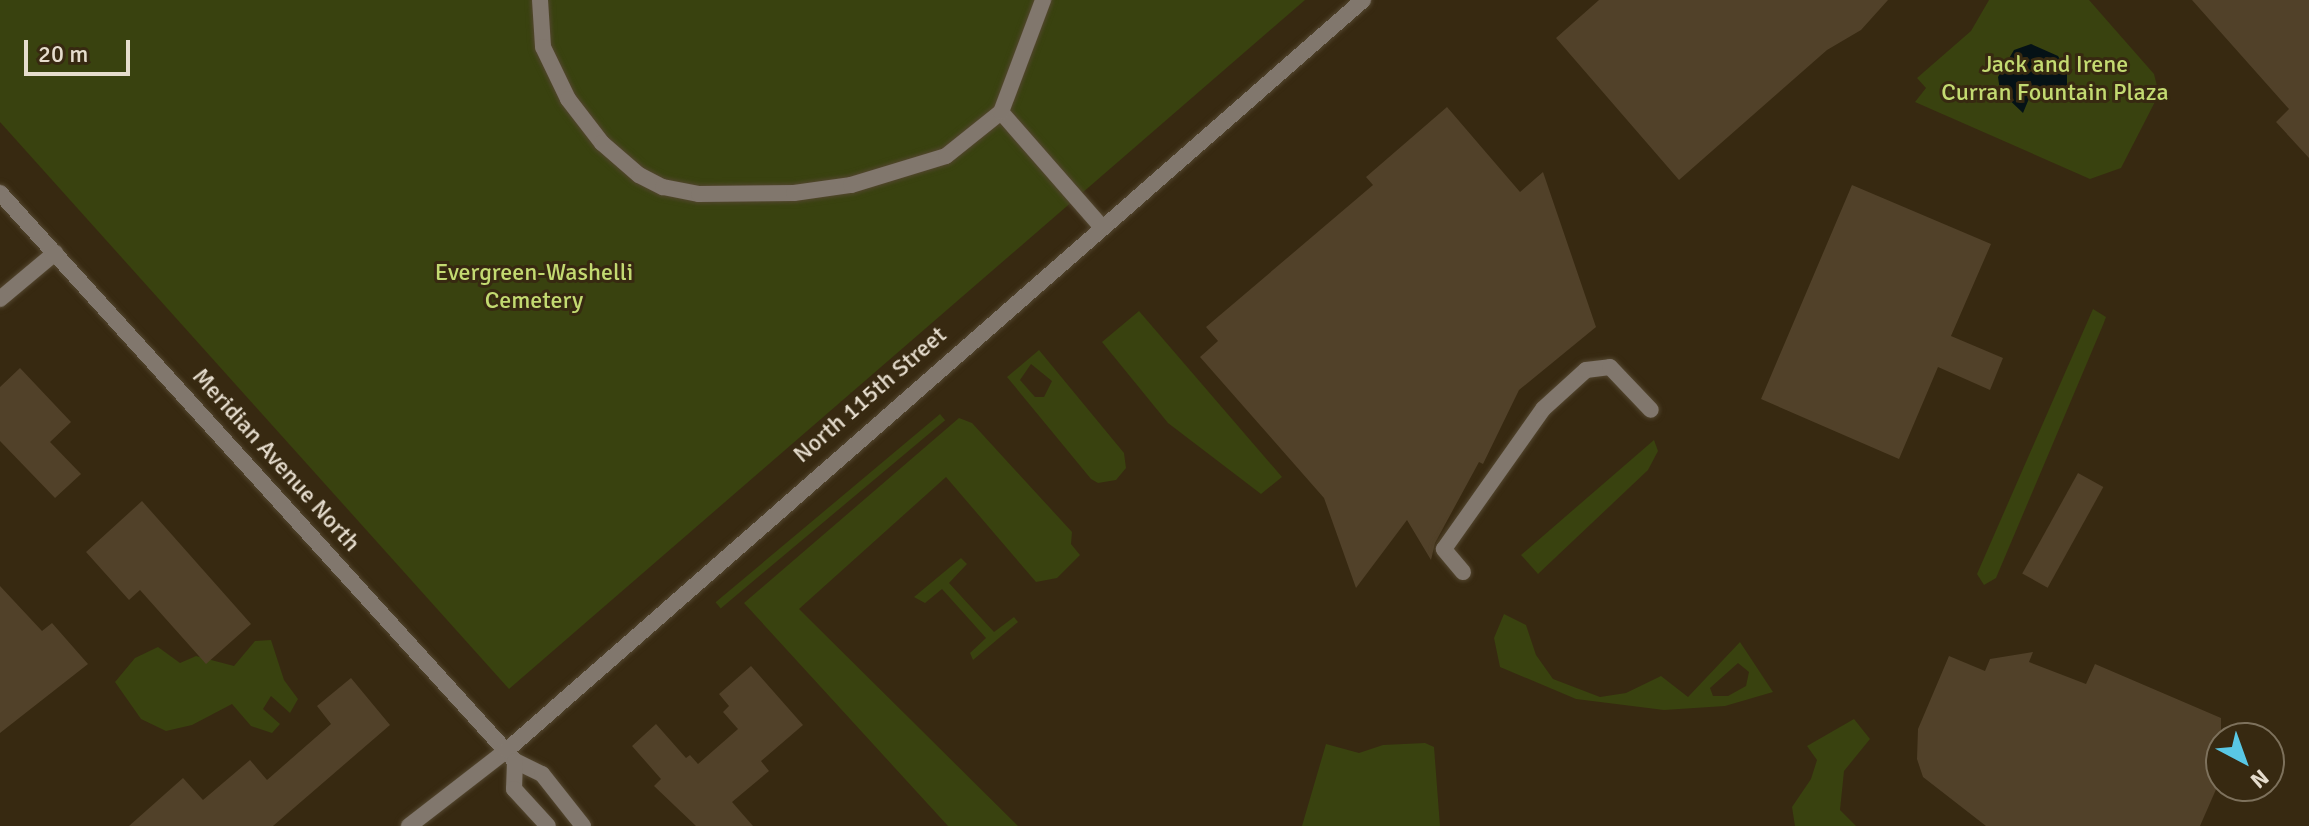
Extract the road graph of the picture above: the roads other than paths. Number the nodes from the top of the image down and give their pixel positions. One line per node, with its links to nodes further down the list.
1 (540, 0): 4 (street)
2 (1043, 0): 4 (street)
3 (1363, 0): 6 (street, North 115th Street)
4 (1001, 112): 6 (street)
5 (0, 193): 7 (street, Meridian Avenue North)
6 (1100, 225): 11 (street, North 115th Street)
7 (55, 253): 8 (street); 11 (street, Meridian Avenue North)
8 (0, 299)
9 (1651, 410): 10 (street)
10 (1463, 572)
11 (511, 756): 12 (street, North 115th Street); 13 (street); 14 (street, Meridian Avenue North)
12 (409, 826)
13 (548, 826)
14 (583, 826)

